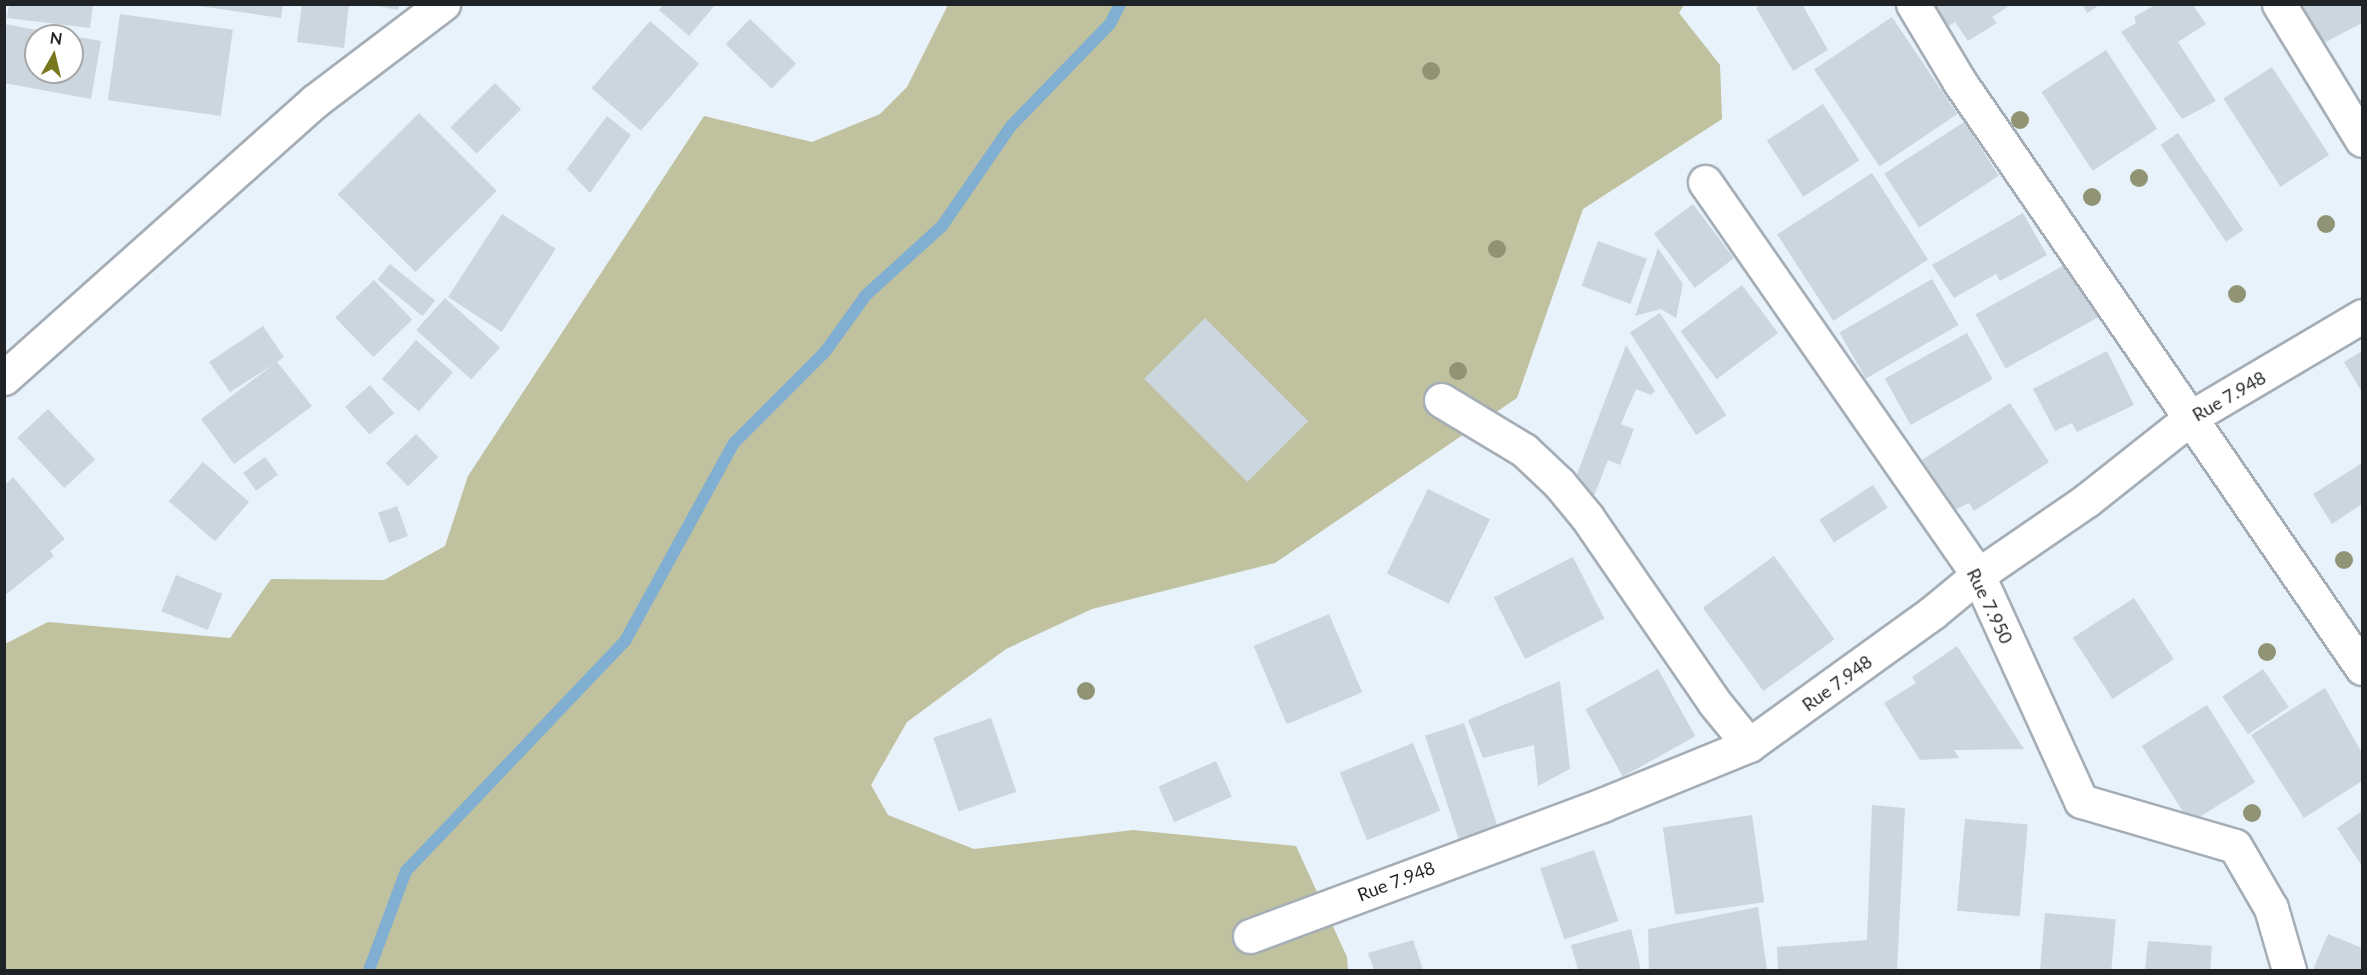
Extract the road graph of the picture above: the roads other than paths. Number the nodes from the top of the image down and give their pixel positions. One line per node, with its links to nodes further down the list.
1 (443, 4): 7 (street)
2 (1913, 4): 9 (street)
3 (2279, 4): 4 (street)
4 (2362, 140)
5 (1705, 182): 10 (street, Rue 7.950)
6 (2362, 316): 9 (street, Rue 7.948)
7 (4, 378)
8 (1441, 400): 12 (street)
9 (2193, 416): 10 (street, Rue 7.948); 11 (street)
10 (1978, 575): 12 (street, Rue 7.948); 14 (street, Rue 7.950)
11 (2362, 668)
12 (1749, 745): 13 (street, Rue 7.948)
13 (1250, 936)
14 (2289, 970)

